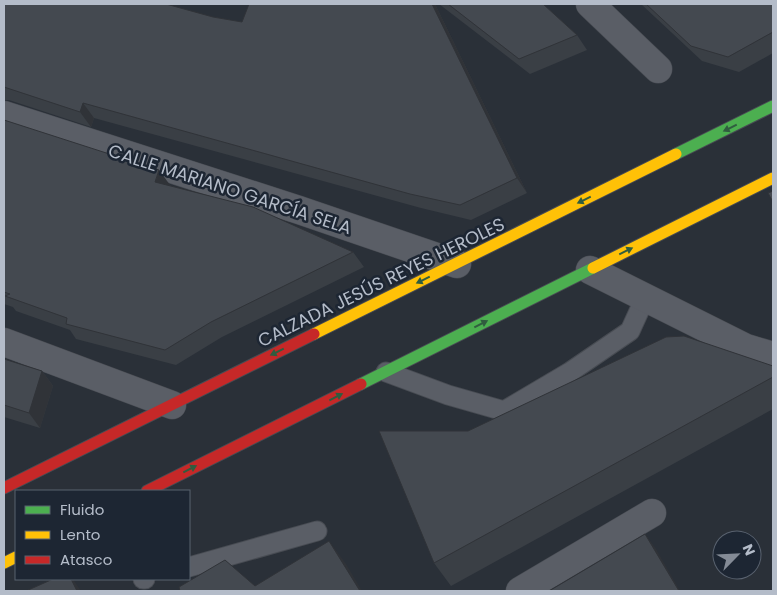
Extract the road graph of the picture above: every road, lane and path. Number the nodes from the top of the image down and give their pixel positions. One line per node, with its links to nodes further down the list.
1 (590, 4): 2 (street)
2 (658, 69)
3 (773, 106): 6 (street, CALZADA JESÚS REYES HEROLES, one-way to 6)
4 (4, 115): 6 (street, CALLE MARIANO GARCÍA SELA)
5 (773, 178): 7 (street, one-way to 5)
6 (457, 264): 12 (street, CALZADA JESÚS REYES HEROLES, one-way to 12)
7 (590, 270): 8 (street); 11 (street, one-way to 7)
8 (644, 298): 10 (street); 11 (lane)
9 (4, 342): 12 (street)
10 (773, 356)
11 (386, 372): 14 (street, one-way to 11)
12 (172, 405): 13 (street, CALZADA JESÚS REYES HEROLES)
13 (4, 488)
14 (149, 490)
15 (652, 513): 18 (street)
16 (317, 531): 17 (lane)
17 (190, 566)
18 (520, 591)

